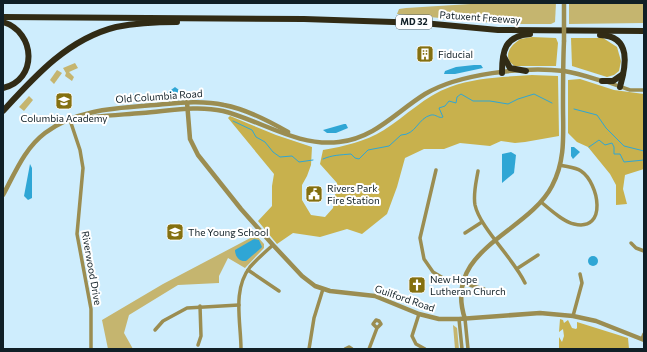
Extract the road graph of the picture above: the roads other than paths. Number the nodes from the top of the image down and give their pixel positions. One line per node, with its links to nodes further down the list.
1 (564, 3): 10 (street, bridge)
2 (273, 18): 3 (highway, Patuxent Freeway / MD 32); 4 (highway, Patuxent Freeway / MD 32); 18 (highway)
3 (3, 20): 14 (highway)
4 (555, 31): 5 (highway, Patuxent Freeway / MD 32); 7 (highway)
5 (581, 31): 6 (highway, Patuxent Freeway / MD 32); 8 (highway)
6 (644, 31)
7 (503, 54): 9 (highway); 11 (highway)
8 (625, 70): 12 (highway); 13 (highway)
9 (526, 71): 10 (street, Old Columbia Road); 11 (street, Old Columbia Road)
10 (563, 71): 12 (street, Old Columbia Road); 21 (street)
11 (502, 73): 20 (street, Old Columbia Road)
12 (602, 81): 13 (street, Old Columbia Road)
13 (620, 87): 15 (street, Old Columbia Road)
14 (3, 88)
15 (644, 90)
16 (186, 102): 17 (street, Guilford Road); 19 (street, Old Columbia Road); 20 (street, Old Columbia Road)
17 (187, 109): 19 (street, Old Columbia Road); 20 (street, Old Columbia Road); 30 (street, Guilford Road)
18 (3, 111)
19 (70, 120): 24 (street, Old Columbia Road); 53 (street, Riverwood Drive)
20 (293, 136)
21 (560, 165): 25 (street); 25 (street)
22 (436, 170): 37 (street)
23 (478, 171): 26 (street)
24 (3, 195)
25 (541, 202): 28 (street)
26 (482, 222): 27 (street); 28 (street)
27 (465, 233)
28 (496, 239): 33 (street); 37 (street)
29 (631, 243): 31 (street)
30 (273, 245): 34 (street); 38 (street, Guilford Road)
31 (644, 251)
32 (538, 255): 33 (street)
33 (518, 268): 36 (street)
34 (248, 270): 40 (street); 41 (street)
35 (580, 274): 45 (street)
36 (525, 283)
37 (463, 284): 39 (street); 43 (street)
38 (323, 289): 44 (street, Guilford Road); 55 (street)
39 (484, 289)
40 (279, 291)
41 (239, 305): 42 (street); 54 (street)
42 (200, 306): 49 (street); 52 (street)
43 (462, 308): 46 (street); 47 (street)
44 (419, 314): 46 (street, Guilford Road); 59 (street)
45 (573, 316): 47 (street, Guilford Road); 51 (street, Guilford Road)
46 (459, 319): 47 (street, Guilford Road); 60 (street)
47 (465, 319): 61 (street)
48 (377, 328): 58 (street)
49 (155, 330)
50 (644, 334): 51 (street)
51 (643, 340)
52 (198, 345)
53 (91, 349)
54 (241, 349)
55 (309, 349)
56 (345, 349): 57 (street)
57 (352, 349)
58 (369, 349)
59 (425, 349)
60 (462, 349)
61 (468, 349)

